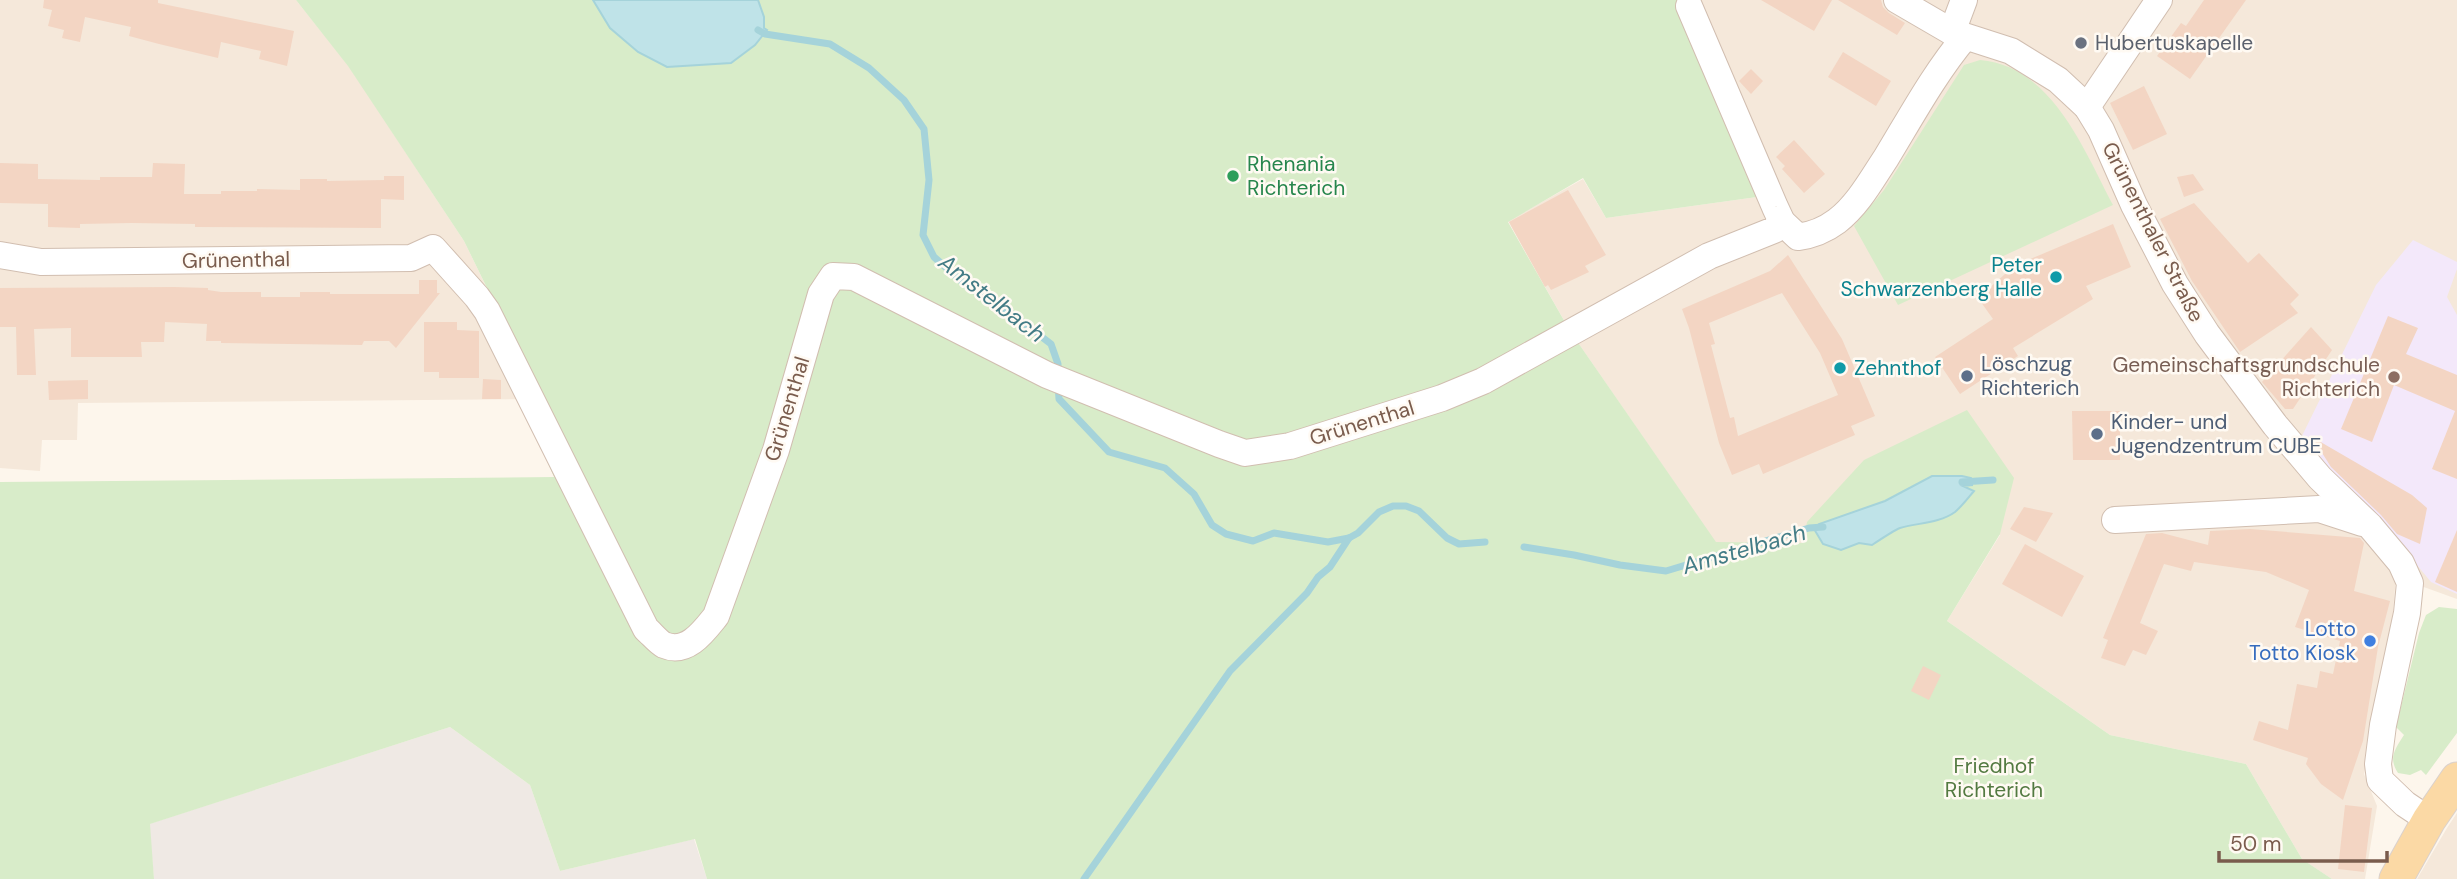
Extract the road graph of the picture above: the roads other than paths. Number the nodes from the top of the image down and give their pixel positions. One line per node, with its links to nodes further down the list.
1 (1897, 0): 5 (street, Grünenthaler Straße)
2 (1965, 0): 5 (street)
3 (2159, 0): 6 (street)
4 (1689, 6): 7 (street)
5 (1959, 34): 6 (street, Grünenthaler Straße); 7 (street)
6 (2087, 107): 10 (street, Grünenthaler Straße)
7 (1782, 222): 8 (street, Grünenthal)
8 (0, 255)
9 (2115, 520): 10 (street)
10 (2371, 526): 12 (street, Grünenthaler Straße)
11 (2457, 779): 12 (main road)
12 (2429, 820): 13 (main road)
13 (2396, 879)

